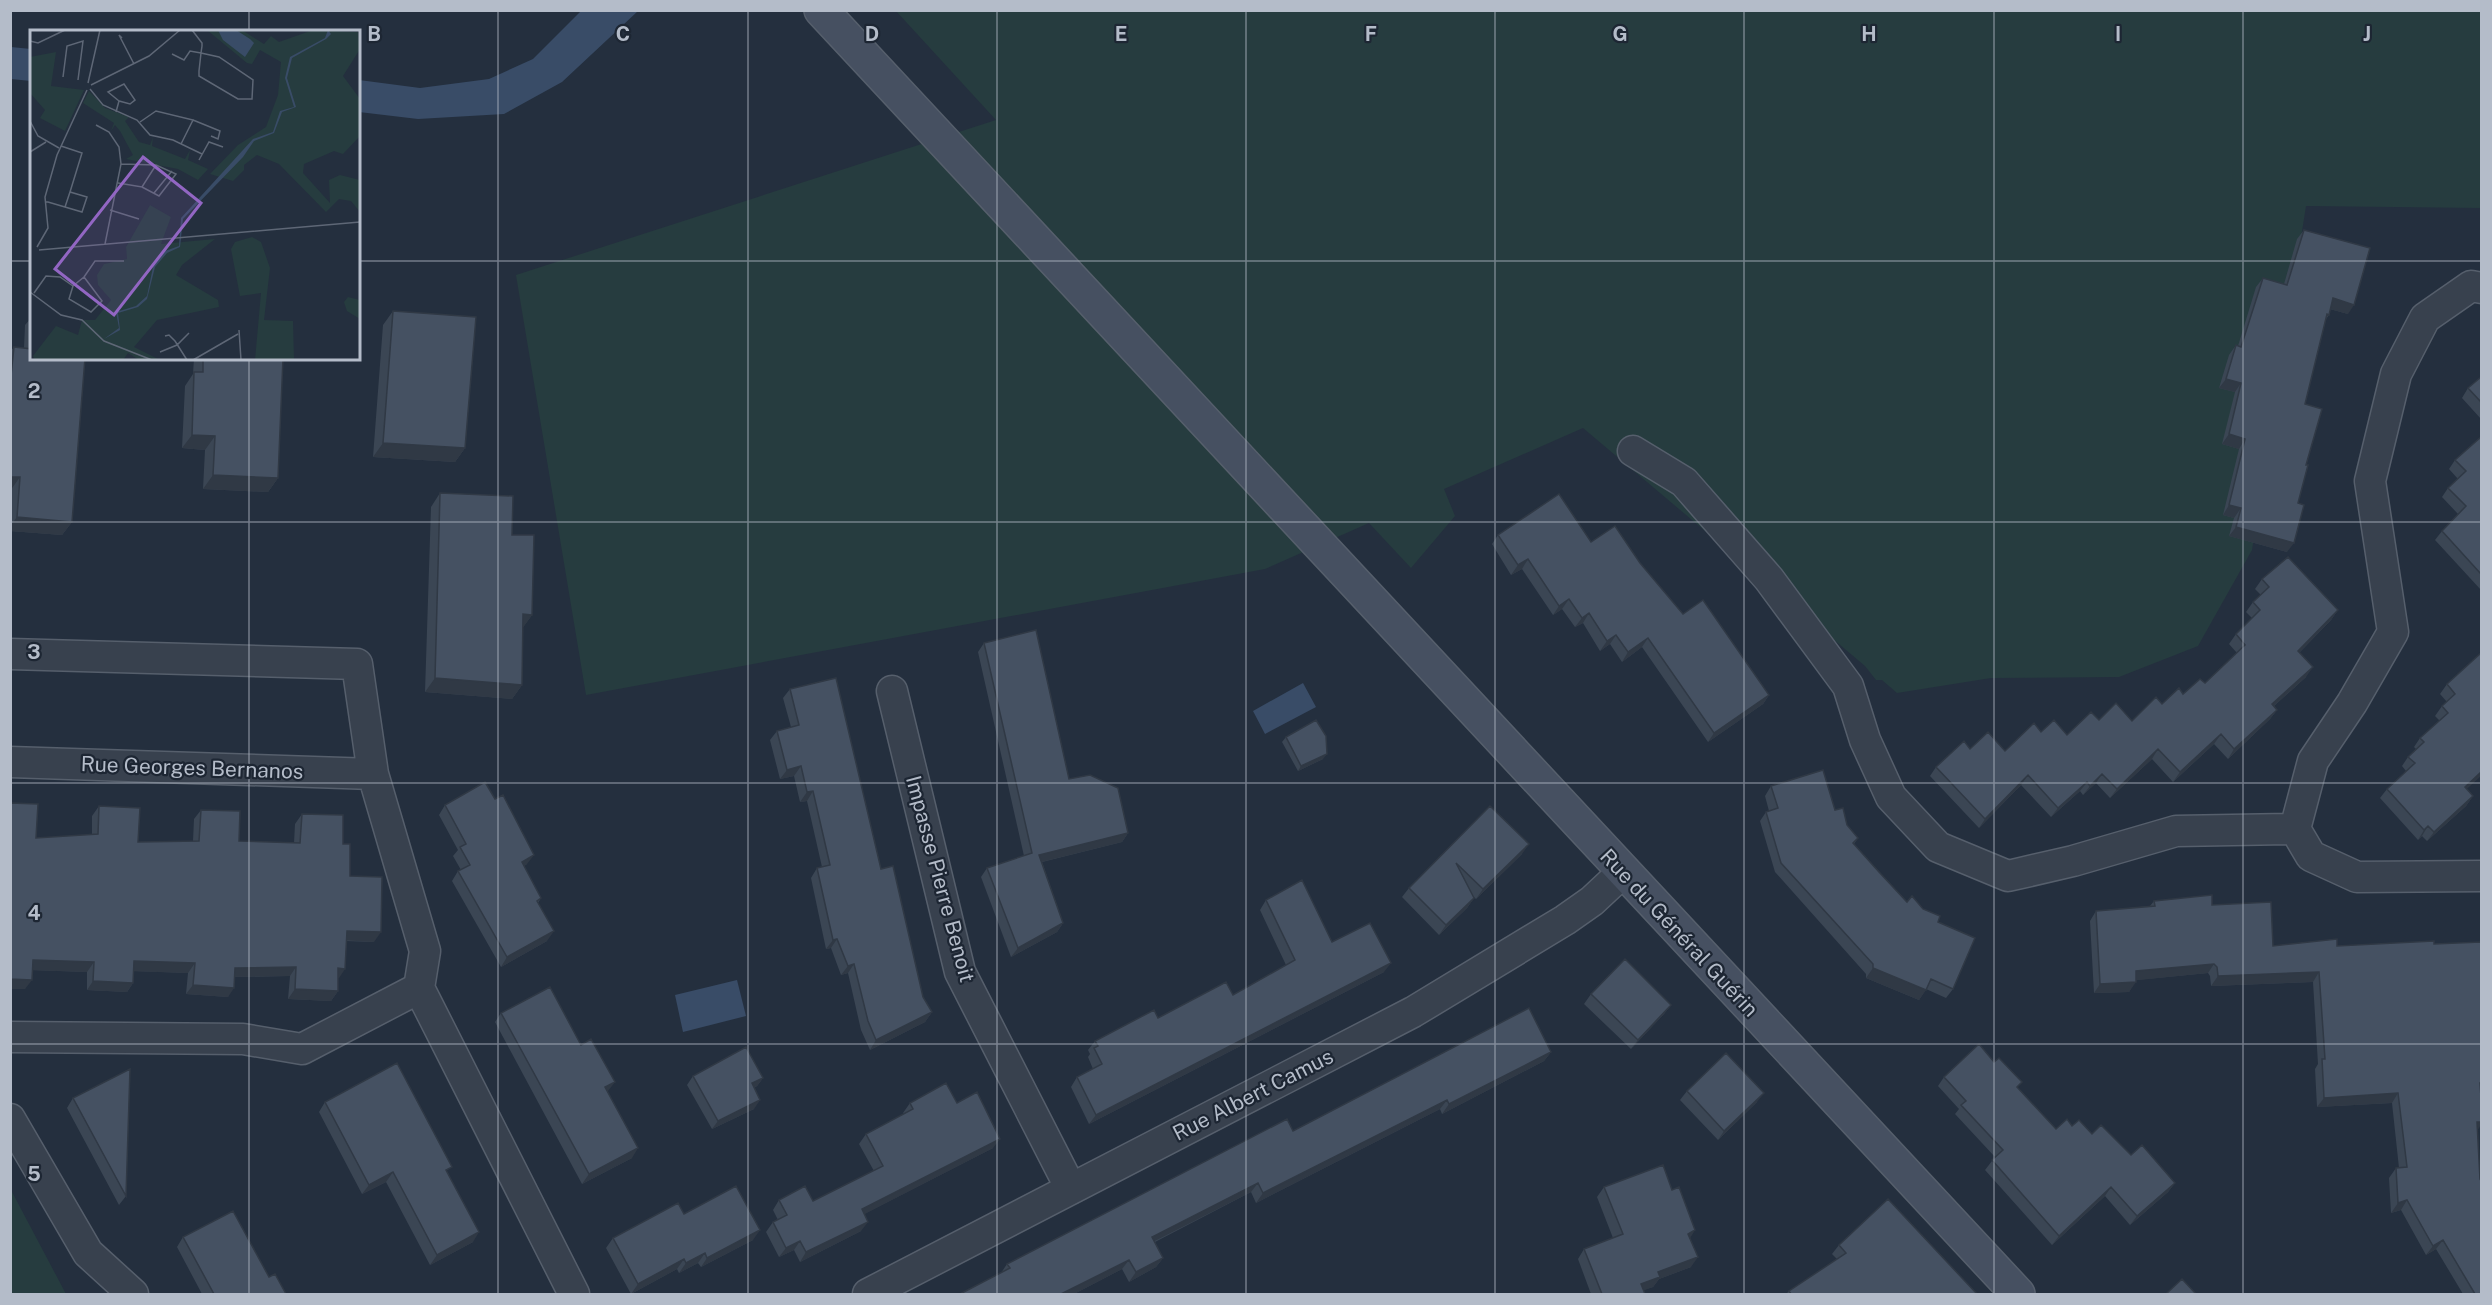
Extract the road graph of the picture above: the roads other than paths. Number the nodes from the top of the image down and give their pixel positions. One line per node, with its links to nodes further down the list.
1 (821, 10): 9 (main road, Rue du Général Guérin)
2 (2481, 288): 8 (street)
3 (1634, 451): 8 (street)
4 (10, 654): 7 (street)
5 (892, 691): 14 (street, Impasse Pierre Benoit)
6 (10, 762): 7 (street, Rue Georges Bernanos)
7 (373, 774): 11 (street)
8 (2295, 829): 10 (street)
9 (1623, 873): 14 (street, Rue Albert Camus); 18 (main road, Rue du Général Guérin)
10 (2481, 876)
11 (419, 988): 12 (street); 16 (street)
12 (10, 1037)
13 (10, 1119): 15 (street)
14 (1071, 1189): 17 (street, Rue Albert Camus)
15 (133, 1294)
16 (574, 1294)
17 (868, 1294)
18 (2018, 1294)

